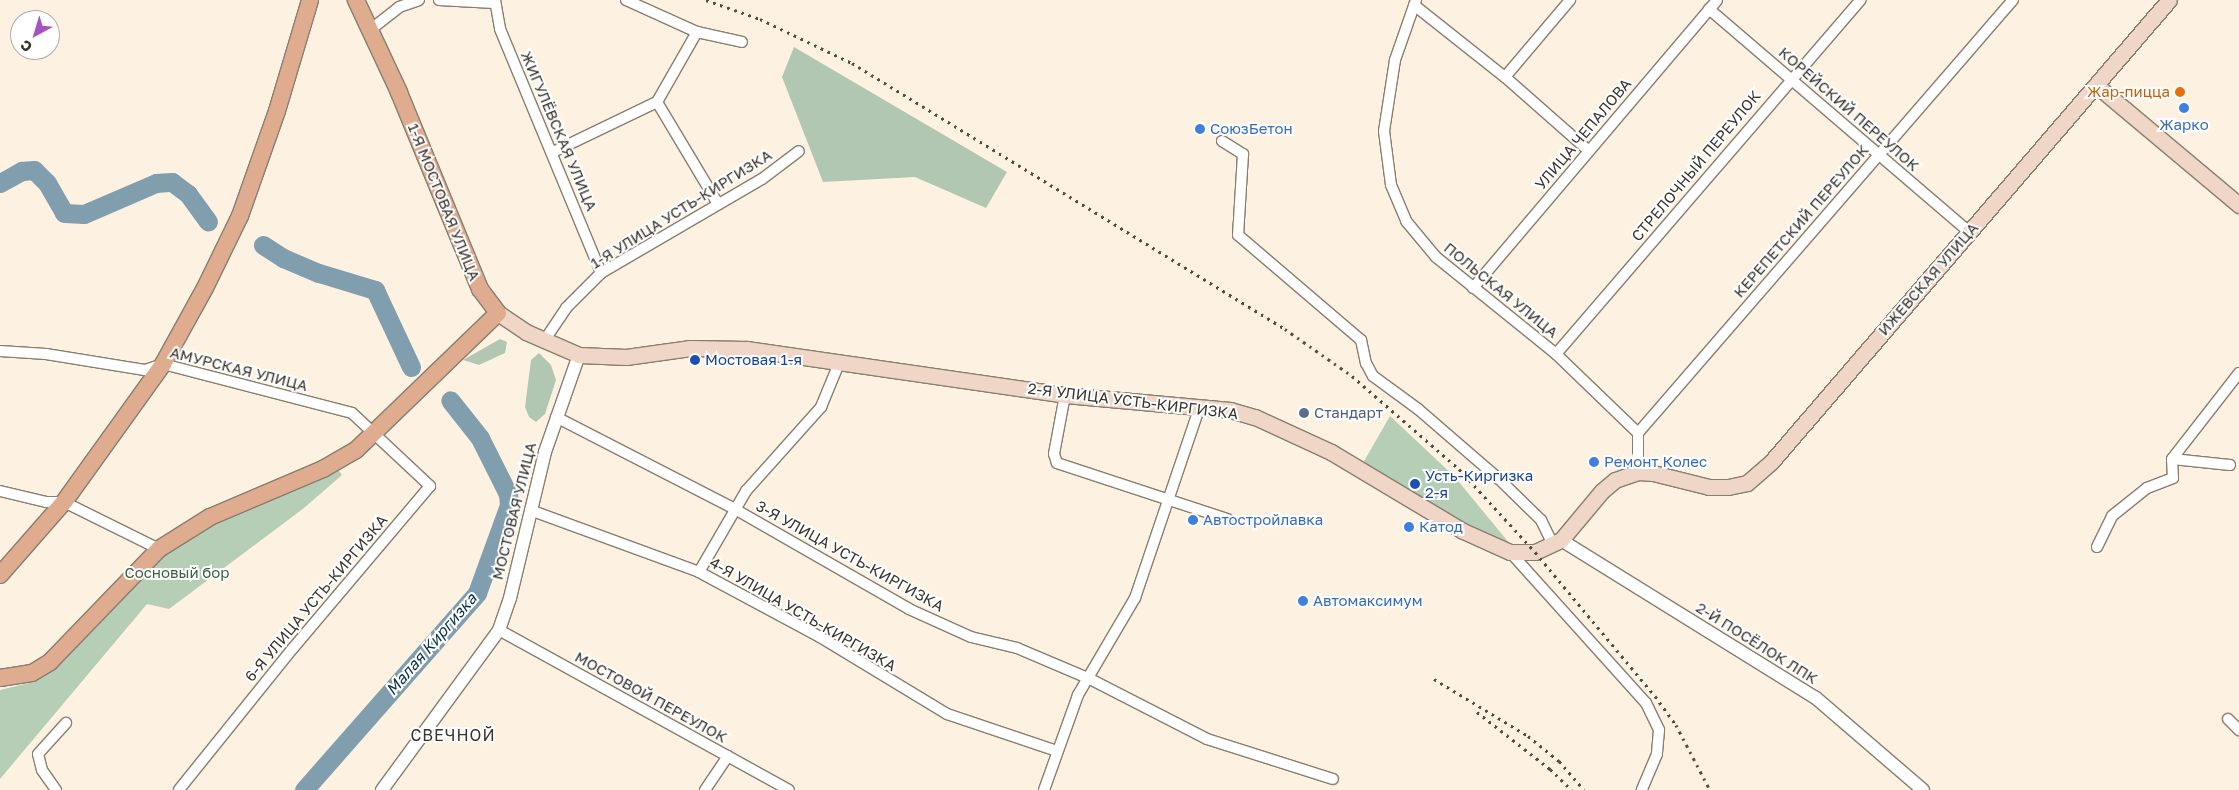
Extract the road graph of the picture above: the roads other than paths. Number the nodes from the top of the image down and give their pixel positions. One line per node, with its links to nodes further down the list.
1 (319, 0): 13 (main road)
2 (419, 0): 15 (street)
3 (439, 0): 11 (street)
4 (626, 0): 16 (street)
5 (1570, 0): 18 (street)
6 (1717, 0): 14 (street, УЛИЦА ЧЕПАЛОВА)
7 (1860, 0): 19 (street, СТРЕЛОЧНЫЙ ПЕРЕУЛОК)
8 (2013, 0): 26 (street, КЕРЕПЕТСКИЙ ПЕРЕУЛОК)
9 (2170, 0): 20 (main road, ИЖЕВСКАЯ УЛИЦА)
10 (355, 1): 15 (main road, 1-Я МОСТОВАЯ УЛИЦА)
11 (495, 1): 25 (street, ЖИГУЛЁВСКАЯ УЛИЦА)
12 (1415, 3): 18 (street); 31 (street, ПОЛЬСКАЯ УЛИЦА)
13 (308, 8): 38 (main road)
14 (1709, 9): 19 (street, КОРЕЙСКИЙ ПЕРЕУЛОК); 24 (street, УЛИЦА ЧЕПАЛОВА)
15 (370, 30): 32 (main road, 1-Я МОСТОВАЯ УЛИЦА)
16 (697, 32): 17 (street); 21 (street)
17 (742, 42)
18 (1505, 77): 24 (street)
19 (1791, 78): 26 (street, КОРЕЙСКИЙ ПЕРЕУЛОК); 35 (street, СТРЕЛОЧНЫЙ ПЕРЕУЛОК)
20 (2096, 85): 28 (main road); 29 (main road, ИЖЕВСКАЯ УЛИЦА)
21 (657, 102): 25 (street); 27 (street)
22 (1222, 141): 54 (street)
23 (799, 151): 27 (street, 1-Я УЛИЦА УСТЬ-КИРГИЗКА)
24 (1588, 151): 31 (street, УЛИЦА ЧЕПАЛОВА)
25 (554, 152): 30 (street, ЖИГУЛЁВСКАЯ УЛИЦА)
26 (1879, 155): 29 (street, КОРЕЙСКИЙ ПЕРЕУЛОК); 43 (street, КЕРЕПЕТСКИЙ ПЕРЕУЛОК)
27 (718, 204): 30 (street, 1-Я УЛИЦА УСТЬ-КИРГИЗКА)
28 (2239, 205)
29 (1968, 231): 47 (main road, ИЖЕВСКАЯ УЛИЦА)
30 (601, 273): 33 (street, 1-Я УЛИЦА УСТЬ-КИРГИЗКА)
31 (1473, 288): 35 (street, ПОЛЬСКАЯ УЛИЦА)
32 (498, 313): 33 (main road, 1-Я МОСТОВАЯ УЛИЦА); 44 (main road)
33 (544, 341): 36 (main road, 1-Я МОСТОВАЯ УЛИЦА)
34 (0, 350): 38 (street, АМУРСКАЯ УЛИЦА)
35 (1556, 354): 43 (street, ПОЛЬСКАЯ УЛИЦА)
36 (579, 355): 37 (main road, 2-Я УЛИЦА УСТЬ-КИРГИЗКА); 42 (street, МОСТОВАЯ УЛИЦА)
37 (840, 361): 40 (main road, 2-Я УЛИЦА УСТЬ-КИРГИЗКА); 51 (street)
38 (163, 364): 44 (street, АМУРСКАЯ УЛИЦА); 50 (main road)
39 (2239, 373): 45 (street)
40 (1065, 395): 41 (main road, 2-Я УЛИЦА УСТЬ-КИРГИЗКА); 49 (street)
41 (1200, 406): 49 (street); 57 (main road, 2-Я УЛИЦА УСТЬ-КИРГИЗКА)
42 (556, 417): 51 (street, 3-Я УЛИЦА УСТЬ-КИРГИЗКА); 52 (street, МОСТОВАЯ УЛИЦА)
43 (1638, 433): 47 (street)
44 (374, 434): 56 (main road); 70 (street, 6-Я УЛИЦА УСТЬ-КИРГИЗКА)
45 (2172, 459): 46 (street); 55 (street)
46 (2230, 465)
47 (1646, 473): 54 (main road)
48 (0, 491): 50 (street)
49 (1169, 499): 53 (street); 62 (street)
50 (64, 502): 56 (street); 59 (main road)
51 (733, 508): 58 (street); 62 (street, 3-Я УЛИЦА УСТЬ-КИРГИЗКА)
52 (530, 510): 58 (street, 4-Я УЛИЦА УСТЬ-КИРГИЗКА); 60 (street, МОСТОВАЯ УЛИЦА)
53 (1227, 519)
54 (1557, 543): 57 (main road); 76 (street, 2-Й ПОСЁЛОК ЛПК)
55 (2097, 547)
56 (159, 549): 61 (main road)
57 (1510, 552): 75 (street, 2-Я УЛИЦА УСТЬ-КИРГИЗКА)
58 (699, 572): 66 (street, 4-Я УЛИЦА УСТЬ-КИРГИЗКА)
59 (0, 575)
60 (499, 630): 67 (street, МОСТОВОЙ ПЕРЕУЛОК); 71 (street, МОСТОВАЯ УЛИЦА)
61 (0, 678)
62 (1090, 679): 66 (street); 68 (street, 3-Я УЛИЦА УСТЬ-КИРГИЗКА)
63 (2228, 719): 65 (street)
64 (66, 723): 69 (street)
65 (2239, 730)
66 (1057, 751): 74 (street)
67 (728, 756): 72 (street); 73 (street, МОСТОВОЙ ПЕРЕУЛОК)
68 (1333, 779)
69 (56, 790)
70 (179, 790)
71 (382, 790)
72 (705, 790)
73 (789, 790)
74 (1044, 790)
75 (1642, 790)
76 (1923, 790)

